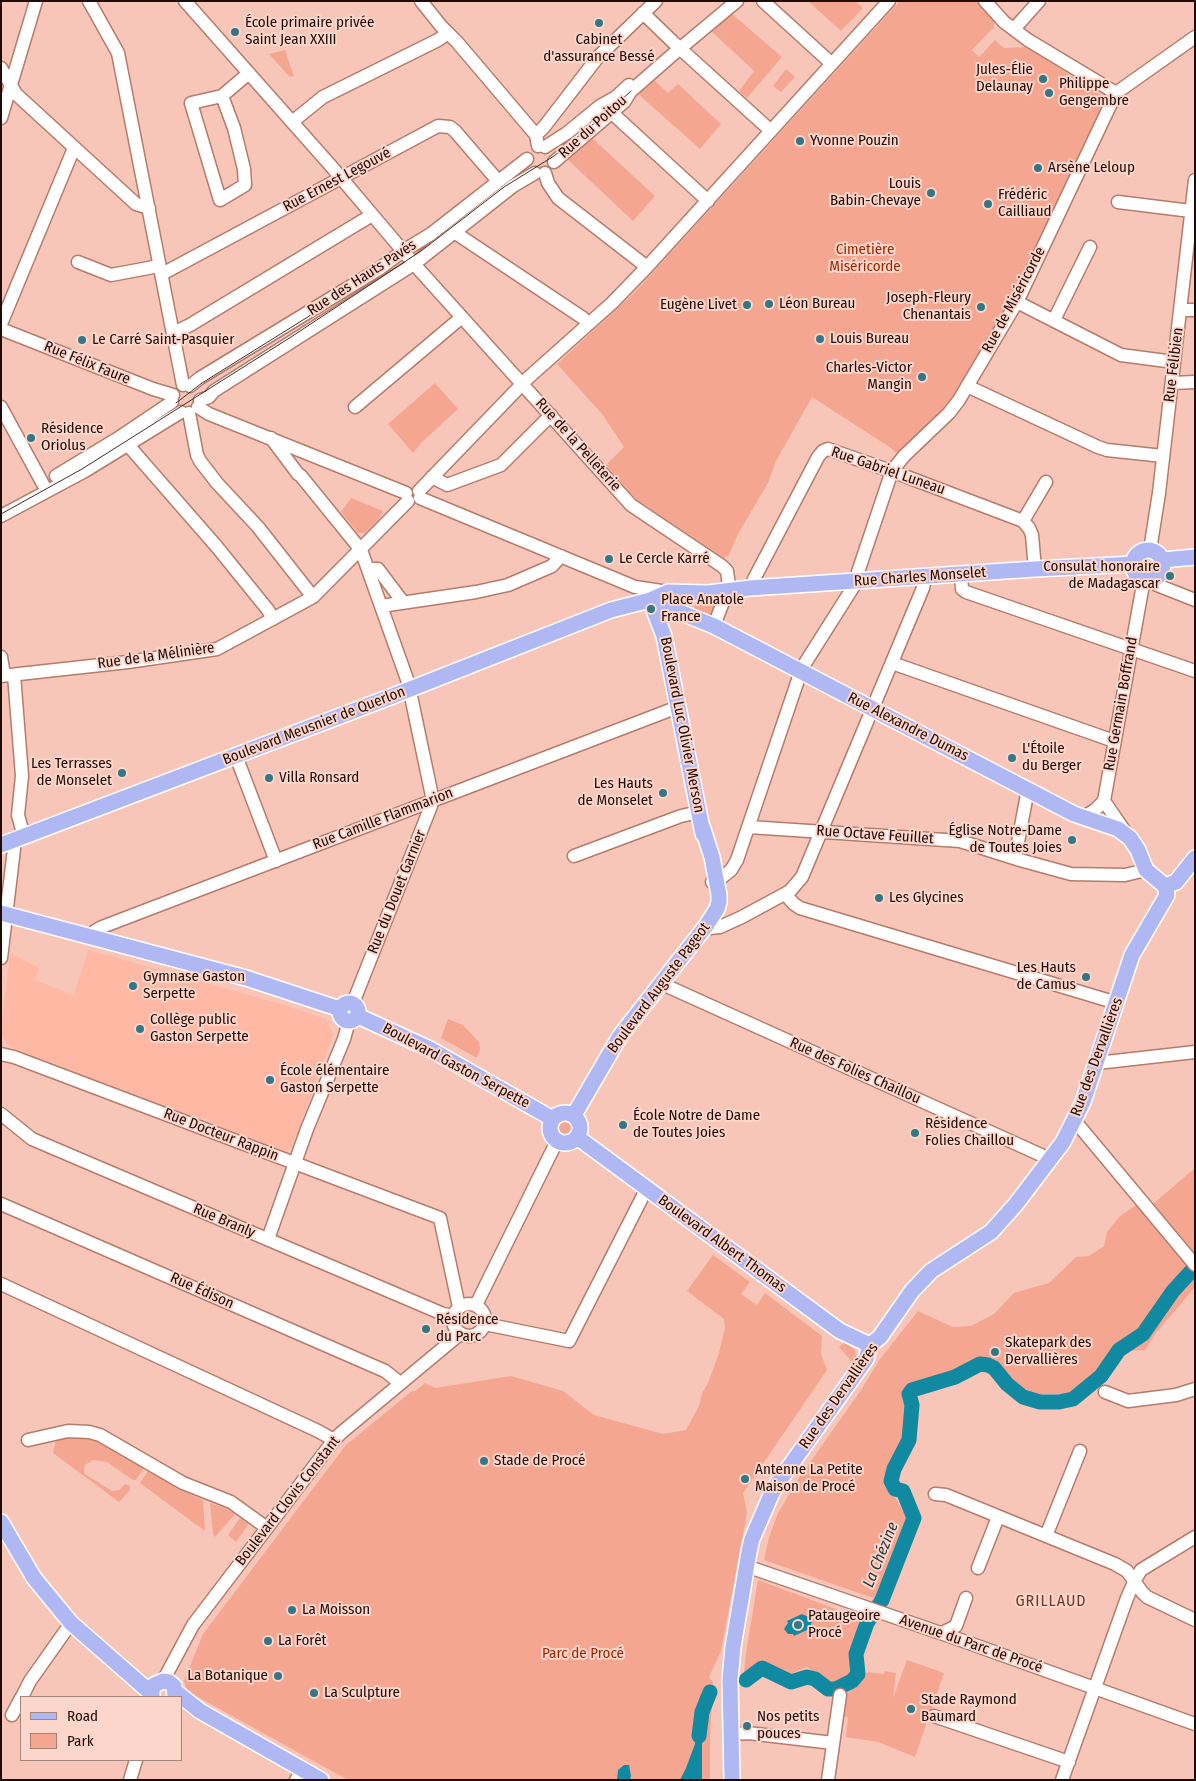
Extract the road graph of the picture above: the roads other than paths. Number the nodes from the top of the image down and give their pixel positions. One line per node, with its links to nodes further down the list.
1 (36, 1): 20 (street)
2 (89, 1): 37 (street)
3 (185, 1): 19 (street, Rue de la Pelleterie)
4 (420, 1): 14 (street)
5 (656, 1): 12 (street)
6 (724, 1): 16 (street)
7 (737, 1): 16 (street)
8 (764, 1): 17 (street)
9 (889, 1): 17 (street, Rue de la Mélinière)
10 (985, 1): 13 (street)
11 (1039, 1): 13 (street)
12 (643, 13): 16 (street); 27 (street)
13 (1014, 29): 21 (street)
14 (448, 33): 25 (street); 27 (street)
15 (1195, 37): 21 (street, Rue de Miséricorde)
16 (677, 45): 23 (street, Rue du Poitou); 26 (street); 27 (street, Rue du Poitou)
17 (832, 64): 26 (street, Rue de la Mélinière)
18 (1, 68): 20 (street)
19 (249, 73): 22 (street); 25 (street, Rue de la Pelleterie)
20 (11, 86): 24 (street); 28 (street)
21 (1116, 93): 47 (street, Rue de Miséricorde)
22 (222, 96): 22 (street)
23 (612, 113): 30 (street, Rue du Poitou); 35 (street)
24 (1, 118)
25 (292, 122): 32 (street, Rue de la Pelleterie)
26 (771, 131): 35 (street, Rue de la Mélinière)
27 (540, 143): 29 (street); 30 (street)
28 (74, 148): 37 (street); 52 (street)
29 (526, 160): 31 (street); 34 (street, Rue des Hauts Pavés)
30 (554, 162): 31 (street)
31 (540, 173): 40 (street, Rue des Hauts Pavés); 45 (street)
32 (341, 178): 34 (street, Rue Ernest Legouvé); 39 (street, Rue de la Pelleterie); 46 (street, Rue Ernest Legouvé)
33 (1195, 180): 38 (street, Rue Félibien)
34 (498, 181): 43 (street, Rue des Hauts Pavés)
35 (708, 201): 45 (street, Rue de la Mélinière)
36 (1118, 202): 38 (street)
37 (149, 208): 46 (street)
38 (1191, 210): 41 (street, Rue Félibien)
39 (372, 215): 43 (street, Rue de la Pelleterie); 55 (street)
40 (454, 232): 43 (street, Rue des Hauts Pavés); 53 (street)
41 (1192, 235): 48 (street, Rue Félibien)
42 (1090, 247): 51 (street)
43 (408, 257): 50 (street, Rue de la Pelleterie); 60 (street, Rue des Hauts Pavés); 62 (street, Rue des Hauts Pavés)
44 (78, 262): 46 (street, Rue Ernest Legouvé)
45 (648, 267): 53 (street, Rue de la Mélinière)
46 (160, 270): 55 (street)
47 (1017, 302): 51 (street); 61 (street, Rue de Miséricorde)
48 (1180, 310): 49 (street); 56 (street, Rue Félibien)
49 (1195, 310)
50 (462, 317): 59 (street, Rue de la Pelleterie); 64 (street)
51 (1054, 320): 56 (street)
52 (1, 324)
53 (588, 324): 59 (street, Rue de la Mélinière)
54 (1, 329): 62 (street, Rue Félix Faure)
55 (173, 332): 60 (street)
56 (1174, 362): 58 (street, Rue Félibien)
57 (1195, 382): 58 (street)
58 (1172, 383): 69 (street, Rue Félibien)
59 (523, 384): 65 (street, Rue de la Pelleterie); 72 (street, Rue de la Mélinière)
60 (186, 386): 62 (street, Rue des Hauts Pavés); 62 (street)
61 (967, 386): 69 (street); 70 (street, Rue de Miséricorde)
62 (185, 405): 66 (street, Rue Félix Faure); 67 (street, Rue des Hauts Pavés); 74 (street, Rue des Hauts Pavés); 94 (street)
63 (1, 407): 74 (street)
64 (356, 407)
65 (551, 414): 72 (street); 93 (street, Rue de la Pelleterie)
66 (271, 438): 68 (street, Rue Félix Faure); 71 (street)
67 (128, 445): 77 (street, Rue des Hauts Pavés); 101 (street)
68 (308, 452): 71 (street); 75 (street, Rue Félix Faure)
69 (1163, 456): 80 (street, Rue Félibien)
70 (892, 471): 78 (street, Rue Gabriel Luneau); 90 (street, Rue de Miséricorde); 92 (street, Rue Gabriel Luneau)
71 (301, 476): 79 (street)
72 (432, 477): 75 (street, Rue de la Mélinière)
73 (1046, 482): 78 (street)
74 (43, 484): 76 (street, Rue des Hauts Pavés)
75 (413, 496): 79 (street, Rue de la Mélinière); 81 (street, Rue Félix Faure)
76 (1, 507)
77 (1, 516)
78 (1023, 521): 86 (street)
79 (361, 550): 85 (street); 94 (street, Rue de la Mélinière)
80 (1150, 550): 83 (main road); 84 (main road)
81 (560, 556): 91 (street, Rue Félix Faure); 98 (street)
82 (1195, 558): 83 (main road)
83 (1163, 560): 89 (main road)
84 (1134, 564): 86 (main road, Rue Charles Monselet); 89 (main road)
85 (368, 569): 98 (street); 100 (street)
86 (1035, 569): 87 (main road, Rue Charles Monselet)
87 (961, 575): 88 (main road, Rue Charles Monselet); 104 (street)
88 (925, 578): 90 (main road, Rue Charles Monselet); 106 (street)
89 (1148, 579): 97 (street); 104 (street, Rue Germain Boffrand)
90 (857, 581): 92 (main road, Rue Charles Monselet); 107 (street, Rue de Miséricorde)
91 (632, 586): 95 (street); 96 (street); 99 (street)
92 (751, 588): 93 (main road, Rue Charles Monselet)
93 (728, 590): 96 (main road, Rue Charles Monselet); 103 (street)
94 (313, 597): 101 (street, Rue de la Mélinière)
95 (650, 600): 96 (main road); 99 (main road); 102 (main road)
96 (669, 600): 102 (main road); 103 (main road, Rue Alexandre Dumas)
97 (1195, 600)
98 (403, 602): 100 (street)
99 (626, 605): 102 (main road); 110 (main road, Boulevard Meusnier de Querlon)
100 (381, 606): 110 (street)
101 (273, 619): 109 (street, Rue de la Mélinière)
102 (661, 625): 111 (main road, Boulevard Luc Olivier Merson)
103 (714, 626): 107 (main road, Rue Alexandre Dumas)
104 (1131, 649): 108 (street); 113 (street, Rue Germain Boffrand)
105 (1, 657): 109 (street)
106 (892, 663): 112 (street); 113 (street)
107 (801, 671): 112 (main road, Rue Alexandre Dumas); 120 (street, Rue de Miséricorde)
108 (1195, 671)
109 (6, 675): 123 (street)
110 (410, 689): 114 (main road, Boulevard Meusnier de Querlon); 116 (street)
111 (678, 707): 116 (street, Rue Camille Flammarion); 119 (main road, Boulevard Luc Olivier Merson)
112 (872, 709): 115 (main road, Rue Alexandre Dumas); 121 (street)
113 (1114, 741): 117 (street, Rue Germain Boffrand)
114 (236, 756): 123 (main road, Boulevard Meusnier de Querlon); 127 (street)
115 (1028, 789): 118 (main road, Rue Alexandre Dumas); 125 (street)
116 (432, 801): 127 (street, Rue Camille Flammarion); 140 (street, Rue du Douet Garnier)
117 (1104, 801): 118 (street); 122 (street, Rue Alexandre Dumas)
118 (1082, 818): 122 (main road, Rue Alexandre Dumas)
119 (701, 819): 124 (street); 129 (main road, Boulevard Luc Olivier Merson)
120 (748, 827): 121 (street, Rue Octave Feuillet); 129 (street, Rue de Miséricorde)
121 (821, 832): 125 (street, Rue Octave Feuillet); 131 (street)
122 (1130, 838): 128 (main road, Rue Alexandre Dumas)
123 (13, 841): 134 (street)
124 (574, 856)
125 (1015, 858): 128 (street, Rue Octave Feuillet)
126 (1195, 858): 130 (main road)
127 (276, 861): 136 (street, Rue Camille Flammarion)
128 (1146, 870): 130 (main road, Rue Alexandre Dumas)
129 (716, 877): 132 (main road, Boulevard Luc Olivier Merson)
130 (1165, 886): 139 (main road, Rue des Dervallières)
131 (785, 894): 133 (street); 139 (street)
132 (719, 907): 133 (street); 135 (main road, Boulevard Auguste Pageot)
133 (756, 908): 135 (street)
134 (4, 913): 136 (main road, Boulevard Gaston Serpette); 137 (street)
135 (706, 926): 138 (main road, Boulevard Auguste Pageot)
136 (92, 936): 140 (main road, Boulevard Gaston Serpette)
137 (1, 958)
138 (660, 983): 145 (main road, Boulevard Auguste Pageot); 150 (street, Rue des Folies Chaillou)
139 (1117, 1003): 143 (main road, Rue des Dervallières)
140 (350, 1012): 146 (main road, Boulevard Gaston Serpette); 151 (street, Rue du Douet Garnier)
141 (1195, 1052): 143 (street)
142 (1, 1054): 151 (street, Rue Docteur Rappin)
143 (1097, 1063): 147 (main road, Rue des Dervallières)
144 (1, 1114): 154 (street, Rue Branly)
145 (574, 1115): 146 (main road); 148 (main road)
146 (553, 1119): 149 (main road)
147 (1075, 1121): 150 (main road, Rue des Dervallières); 155 (street)
148 (577, 1138): 149 (main road); 152 (main road, Boulevard Albert Thomas)
149 (558, 1141): 157 (street)
150 (1050, 1159): 161 (main road, Rue des Dervallières)
151 (295, 1163): 154 (street, Rue du Douet Garnier); 158 (street, Rue Docteur Rappin)
152 (647, 1188): 159 (street); 161 (main road, Boulevard Albert Thomas)
153 (1, 1204): 162 (street, Rue Édison)
154 (268, 1239): 158 (street, Rue Branly)
155 (1191, 1261)
156 (1, 1284): 166 (street)
157 (476, 1305): 158 (street); 159 (street)
158 (456, 1312): 160 (street)
159 (485, 1324): 160 (street)
160 (460, 1334): 162 (street, Boulevard Clovis Constant)
161 (870, 1345): 174 (main road, Rue des Dervallières)
162 (400, 1383): 166 (street, Boulevard Clovis Constant)
163 (1195, 1389): 164 (street)
164 (1105, 1392)
165 (28, 1440): 171 (street)
166 (334, 1440): 171 (street, Boulevard Clovis Constant)
167 (1080, 1451): 172 (street)
168 (935, 1494): 169 (street)
169 (998, 1517): 172 (street); 175 (street)
170 (1, 1522): 179 (main road)
171 (266, 1528): 182 (street, Boulevard Clovis Constant)
172 (1046, 1536): 176 (street)
173 (1195, 1536): 176 (street)
174 (746, 1566): 180 (street, Avenue du Parc de Procé); 190 (main road, Rue des Dervallières)
175 (978, 1568)
176 (1134, 1580): 178 (street); 181 (street)
177 (966, 1598): 180 (street)
178 (1195, 1620)
179 (71, 1623): 182 (main road); 184 (street)
180 (942, 1633): 181 (street, Avenue du Parc de Procé)
181 (1095, 1689): 189 (street, Avenue du Parc de Procé); 193 (street)
182 (167, 1692)
183 (840, 1695): 191 (street)
184 (22, 1696)
185 (20, 1700): 187 (street)
186 (182, 1701): 194 (main road)
187 (12, 1715)
188 (934, 1716): 193 (street)
189 (1195, 1724)
190 (731, 1734): 191 (street); 197 (main road, Rue des Dervallières)
191 (833, 1743): 198 (street)
192 (136, 1761): 195 (street)
193 (1069, 1762): 199 (street)
194 (299, 1774): 196 (main road)
195 (130, 1780)
196 (321, 1780)
197 (732, 1780)
198 (828, 1780)
199 (1062, 1780)

